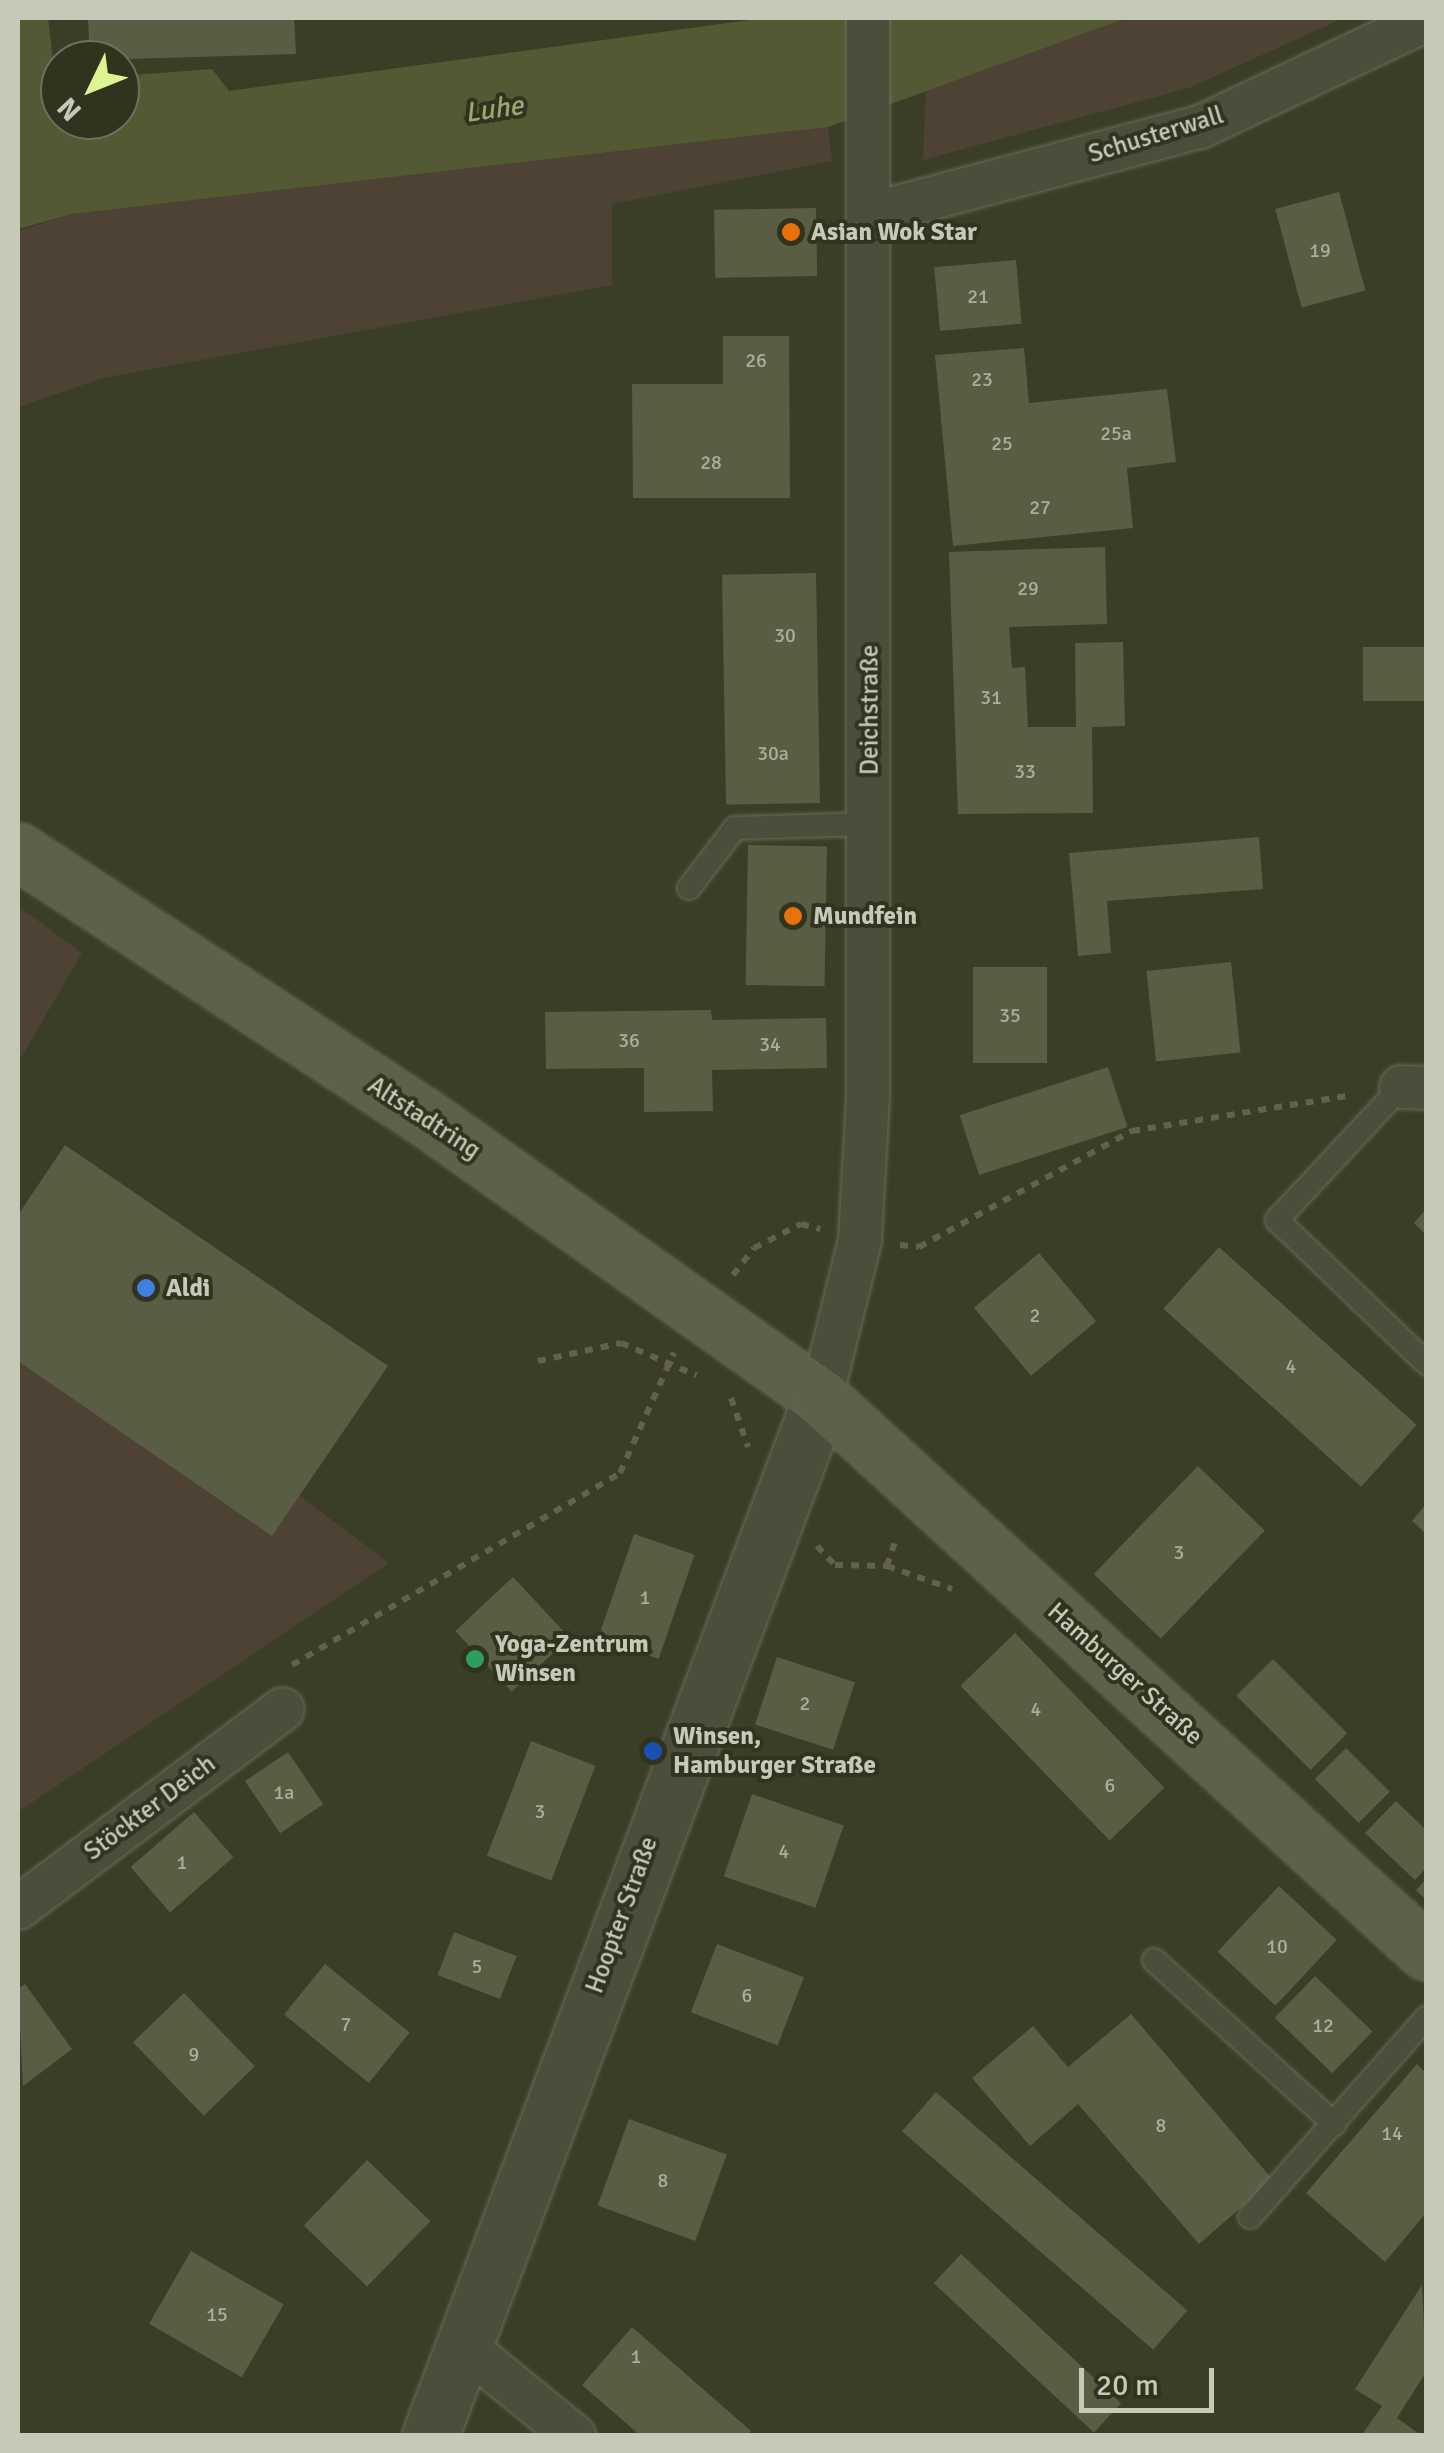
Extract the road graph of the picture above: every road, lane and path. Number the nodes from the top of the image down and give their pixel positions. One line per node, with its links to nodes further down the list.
1 (868, 18): 3 (street, Deichstraße)
2 (1426, 20): 3 (street, Schusterwall)
3 (872, 214): 4 (street, Deichstraße)
4 (869, 824): 6 (lane); 8 (street, Deichstraße)
5 (18, 851): 9 (main road, Altstadtring)
6 (689, 888)
7 (1414, 1087): 8 (path); 12 (lane)
8 (860, 1240): 9 (path); 15 (street, Deichstraße)
9 (707, 1309): 11 (path); 15 (main road, Altstadtring)
10 (538, 1361): 11 (path)
11 (667, 1362): 13 (path); 17 (path)
12 (1426, 1362)
13 (707, 1382)
14 (719, 1390): 16 (path)
15 (821, 1398): 19 (main road, Hamburger Straße); 24 (street, Hoopter Straße)
16 (749, 1466)
17 (280, 1691): 18 (street, Stöckter Deich)
18 (18, 1908)
19 (1426, 1952)
20 (1154, 1960): 22 (lane)
21 (1426, 2018): 22 (lane)
22 (1334, 2124): 23 (lane)
23 (1250, 2216)
24 (464, 2345): 25 (street, Hoopter Straße); 26 (street)
25 (430, 2436)
26 (574, 2436)

